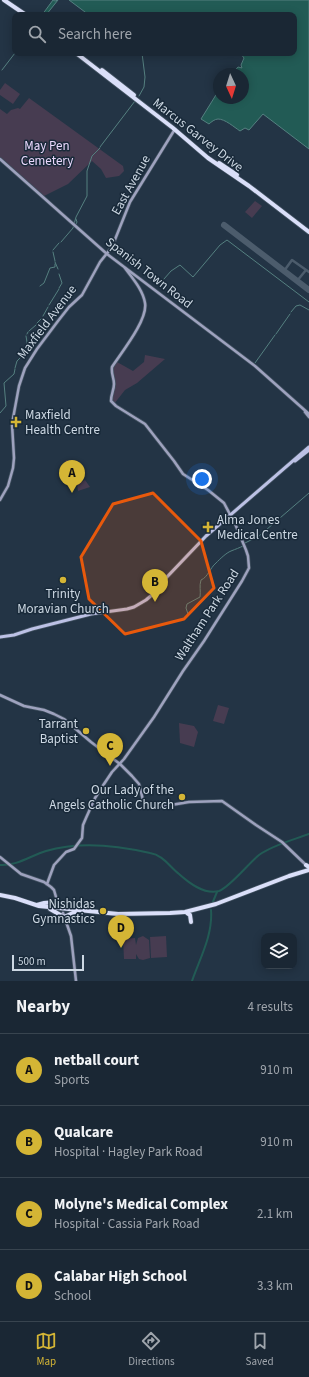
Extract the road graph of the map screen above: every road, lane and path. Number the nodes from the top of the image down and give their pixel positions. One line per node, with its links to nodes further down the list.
1 (4, 0): 3 (highway)
2 (8, 0): 4 (highway)
3 (22, 12)
4 (26, 12)
5 (80, 56): 7 (highway, Marcus Garvey Drive)
6 (84, 56): 7 (highway, Marcus Garvey Drive)
7 (137, 98): 8 (highway, Marcus Garvey Drive)
8 (175, 129): 9 (highway, Marcus Garvey Drive); 11 (highway, Marcus Garvey Drive); 14 (main road, East Avenue)
9 (207, 158): 11 (highway); 12 (highway, Marcus Garvey Drive)
10 (0, 159): 14 (main road, Spanish Town Road)
11 (224, 166): 12 (highway); 13 (highway, Marcus Garvey Drive)
12 (237, 178): 13 (highway, Marcus Garvey Drive)
13 (309, 230)
14 (107, 254): 15 (main road, Spanish Town Road); 18 (main road, Maxfield Avenue)
15 (125, 268): 16 (main road, Spanish Town Road); 19 (main road, Waltham Park Road)
16 (308, 414)
17 (309, 448): 19 (main road)
18 (0, 500)
19 (230, 516): 20 (main road); 22 (main road, Waltham Park Road)
20 (0, 637)
21 (0, 695): 22 (main road)
22 (120, 764): 24 (main road); 25 (main road, Waltham Park Road)
23 (0, 857): 25 (main road)
24 (307, 870): 29 (highway); 30 (highway)
25 (49, 884): 28 (main road)
26 (0, 896): 27 (highway); 28 (highway)
27 (50, 909): 28 (highway); 28 (highway)
28 (60, 909): 29 (highway); 29 (highway); 29 (highway); 32 (main road)
29 (73, 910): 30 (highway)
30 (187, 913): 31 (highway)
31 (191, 922)
32 (76, 981)

